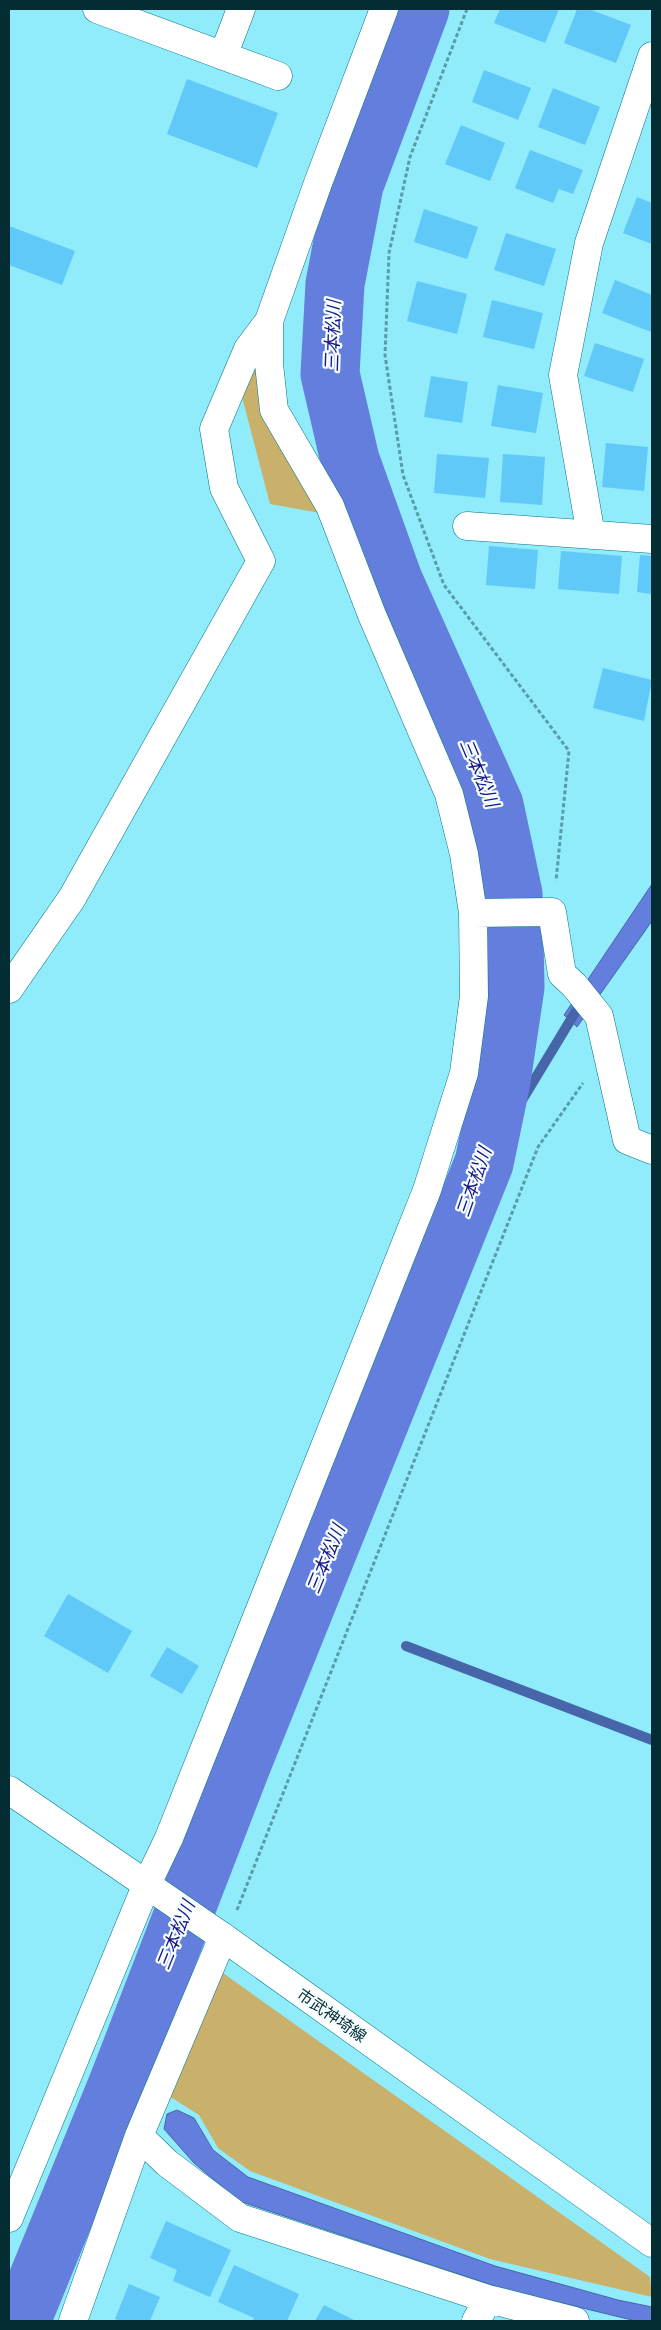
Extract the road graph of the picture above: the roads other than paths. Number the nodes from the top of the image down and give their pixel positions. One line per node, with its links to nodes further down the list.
1 (97, 9): 4 (street)
2 (241, 9): 4 (street)
3 (384, 9): 7 (street)
4 (223, 56): 6 (street)
5 (652, 56): 9 (street)
6 (278, 76)
7 (269, 321): 11 (street); 12 (street)
8 (467, 526): 9 (street)
9 (591, 535): 10 (street)
10 (652, 539)
11 (473, 913): 13 (street); 15 (street)
12 (9, 989)
13 (652, 1150)
14 (9, 1790): 15 (street, 市武神埼線)
15 (146, 1886): 16 (street, 市武神埼線); 18 (street)
16 (223, 1937): 17 (street); 19 (street, 市武神埼線)
17 (140, 2136): 20 (street); 21 (street)
18 (9, 2218)
19 (652, 2243)
20 (482, 2310): 22 (street)
21 (72, 2321)
22 (575, 2321)

